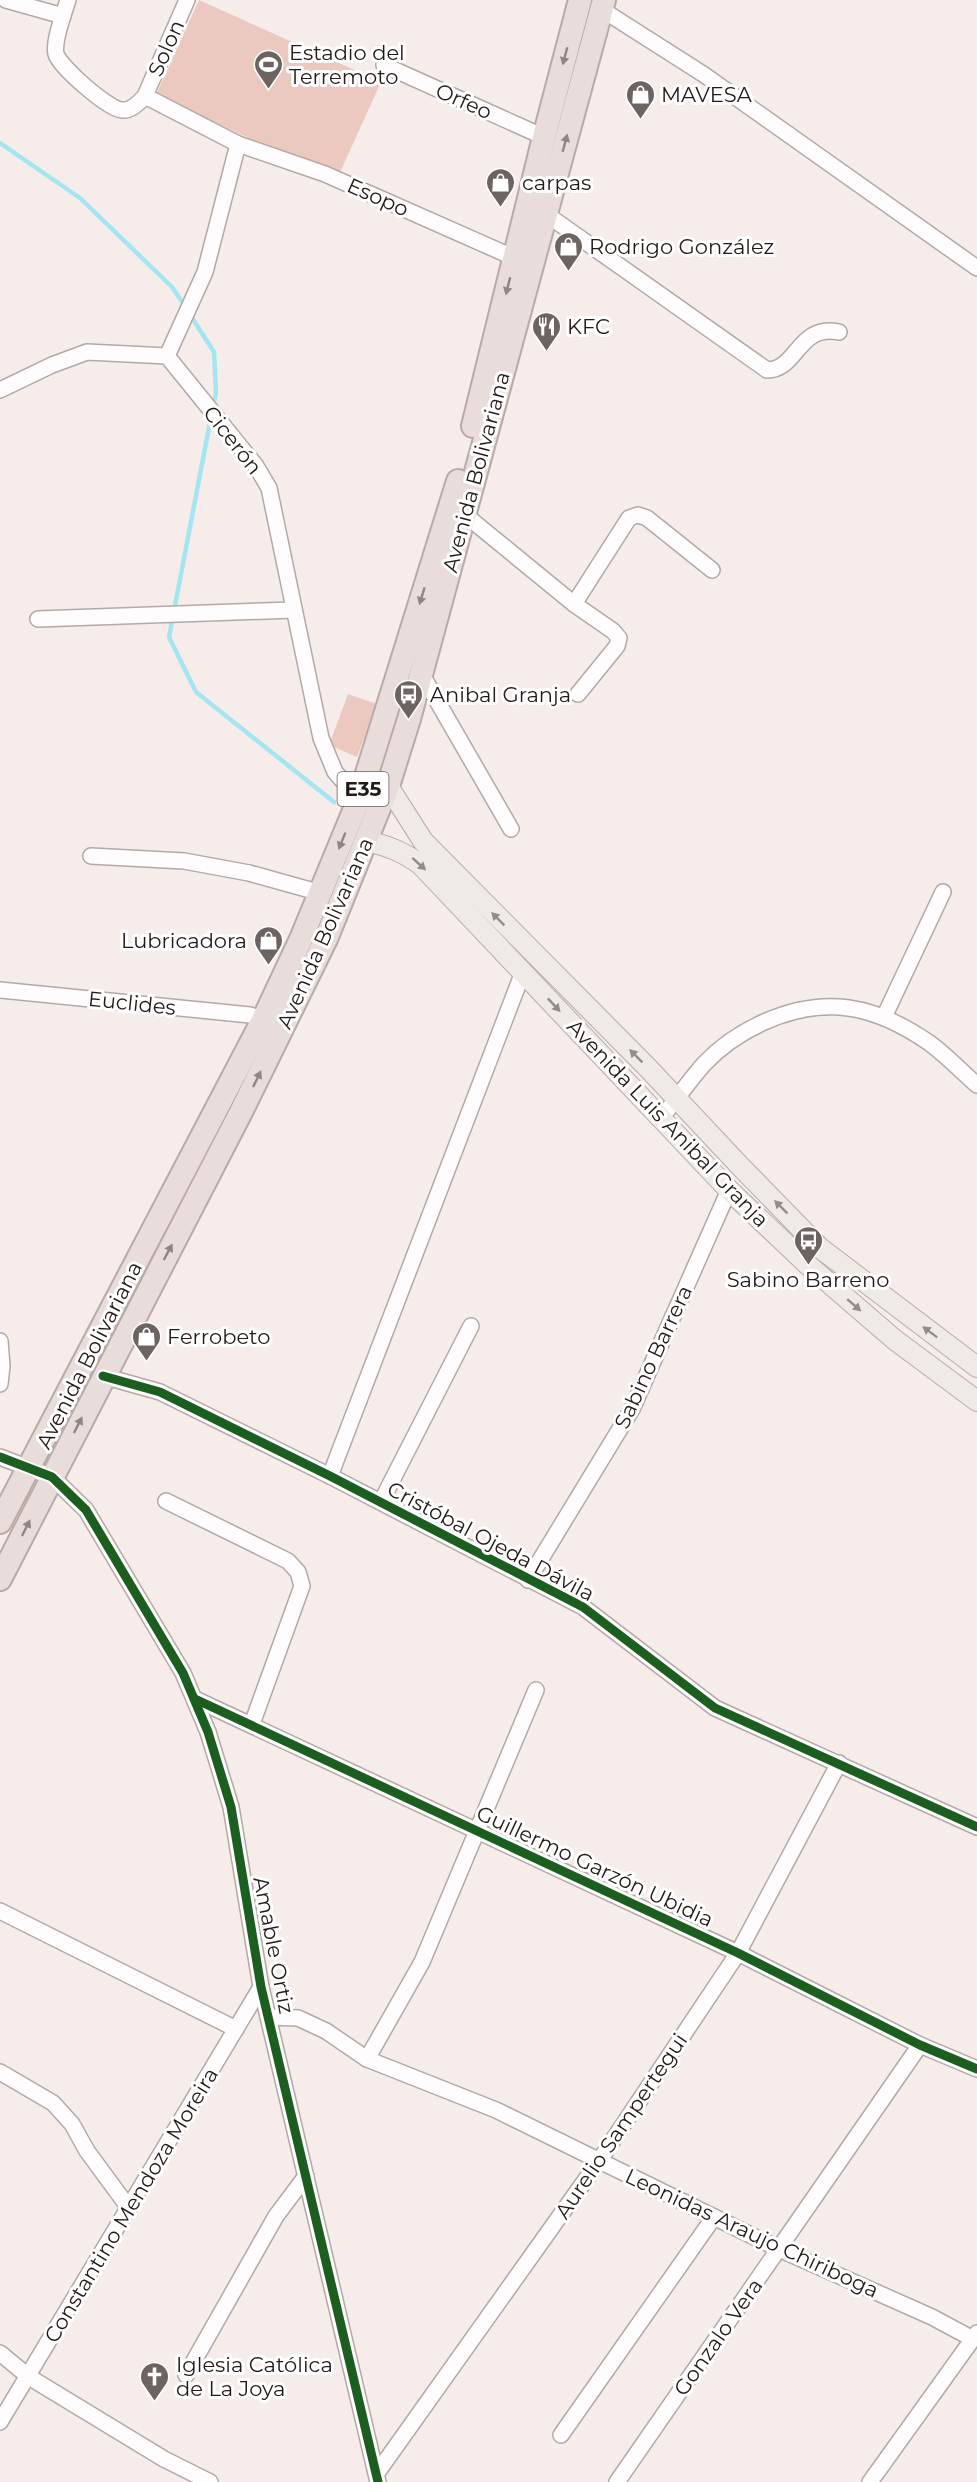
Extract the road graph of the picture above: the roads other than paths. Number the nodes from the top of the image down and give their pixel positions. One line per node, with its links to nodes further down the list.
1 (6, 0): 6 (street)
2 (68, 0): 6 (street)
3 (187, 0): 8 (street, Solon)
4 (580, 0): 9 (highway, Avenida Bolivariana / E35, one-way to 9)
5 (603, 4): 11 (highway, Avenida Bolivariana / E35, one-way to 5); 13 (street)
6 (63, 16): 8 (street)
7 (384, 65): 9 (street, Orfeo)
8 (145, 96): 10 (street, Esopo)
9 (544, 137): 12 (highway, Avenida Bolivariana / E35)
10 (238, 144): 12 (street, Esopo); 15 (street)
11 (546, 214): 14 (street); 17 (highway, Avenida Bolivariana / E35)
12 (515, 258): 25 (highway, Avenida Bolivariana / E35, one-way to 25)
13 (977, 268)
14 (839, 332)
15 (167, 356): 16 (street); 20 (street, Cicerón)
16 (0, 390)
17 (464, 514): 19 (street); 22 (highway, Avenida Bolivariana / E35)
18 (712, 570): 19 (street)
19 (574, 604): 23 (street)
20 (293, 609): 21 (street); 25 (street, Cicerón)
21 (38, 619)
22 (421, 674): 24 (highway, Avenida Bolivariana / E35); 26 (street)
23 (578, 694)
24 (388, 786): 27 (highway, Avenida Bolivariana / E35); 36 (main road, Avenida Luis Anibal Granja, one-way to 24)
25 (359, 799): 30 (highway, Avenida Bolivariana / E35, one-way to 30)
26 (511, 829)
27 (367, 841): 31 (main road, Avenida Luis Anibal Granja, one-way to 31); 42 (highway, Avenida Bolivariana / E35, one-way to 27)
28 (92, 856): 30 (street)
29 (943, 892): 33 (street)
30 (321, 893): 34 (highway, Avenida Bolivariana / E35)
31 (523, 972): 37 (main road, Avenida Luis Anibal Granja, one-way to 37); 47 (street)
32 (0, 990): 34 (street, Euclides)
33 (884, 1017): 35 (street); 36 (street)
34 (263, 1020): 46 (highway, Avenida Bolivariana / E35)
35 (977, 1085)
36 (677, 1098): 37 (street); 41 (main road, Avenida Luis Anibal Granja, one-way to 36)
37 (661, 1118): 38 (main road, Avenida Luis Anibal Granja)
38 (729, 1190): 44 (main road, Avenida Luis Anibal Granja, one-way to 44); 53 (street, Sabino Barrera)
39 (471, 1326): 50 (street)
40 (0, 1341): 43 (street)
41 (977, 1367)
42 (104, 1376): 47 (street, Cristóbal Ojeda Dávila); 48 (highway, Avenida Bolivariana / E35, one-way to 42)
43 (0, 1384)
44 (977, 1401)
45 (0, 1456): 46 (street, Amable Ortiz)
46 (30, 1469): 48 (street, Amable Ortiz); 51 (highway, Avenida Bolivariana / E35)
47 (330, 1476): 50 (street, Cristóbal Ojeda Dávila)
48 (52, 1478): 52 (highway, Avenida Bolivariana / E35, one-way to 48); 55 (street, Amable Ortiz)
49 (166, 1502): 56 (street)
50 (381, 1502): 53 (street, Cristóbal Ojeda Dávila)
51 (0, 1522)
52 (0, 1579)
53 (528, 1580): 57 (street, Cristóbal Ojeda Dávila)
54 (536, 1690): 59 (street)
55 (195, 1699): 56 (street, Guillermo Garzón Ubidia); 62 (street, Amable Ortiz)
56 (252, 1724): 59 (street, Guillermo Garzón Ubidia)
57 (839, 1763): 58 (street, Cristóbal Ojeda Dávila); 61 (street, Aurelio Sampertegui)
58 (977, 1827)
59 (477, 1830): 61 (street, Guillermo Garzón Ubidia); 66 (street)
60 (0, 1911): 64 (street)
61 (738, 1953): 65 (street, Guillermo Garzón Ubidia); 69 (street, Aurelio Sampertegui)
62 (261, 1987): 63 (street, Amable Ortiz); 64 (street, Constantino Mendoza Moreira)
63 (268, 2017): 66 (street, Leonidas Araujo Chiriboga); 70 (street, Amable Ortiz)
64 (236, 2029): 71 (street, Constantino Mendoza Moreira)
65 (920, 2044): 67 (street, Guillermo Garzón Ubidia); 73 (street, Gonzalo Vera)
66 (367, 2059): 69 (street, Leonidas Araujo Chiriboga)
67 (977, 2069)
68 (0, 2072): 71 (street)
69 (599, 2161): 72 (street, Leonidas Araujo Chiriboga); 80 (street, Aurelio Sampertegui)
70 (306, 2176): 76 (street); 80 (street, Amable Ortiz)
71 (129, 2208): 77 (street, Constantino Mendoza Moreira)
72 (714, 2217): 73 (street, Leonidas Araujo Chiriboga); 79 (street)
73 (779, 2249): 74 (street, Leonidas Araujo Chiriboga); 82 (street, Gonzalo Vera)
74 (975, 2336): 83 (street)
75 (0, 2353): 77 (street)
76 (186, 2375)
77 (29, 2377): 78 (street, Constantino Mendoza Moreira); 81 (street)
78 (0, 2422)
79 (561, 2434)
80 (377, 2478)
81 (210, 2482)
82 (617, 2482)
83 (870, 2482)

